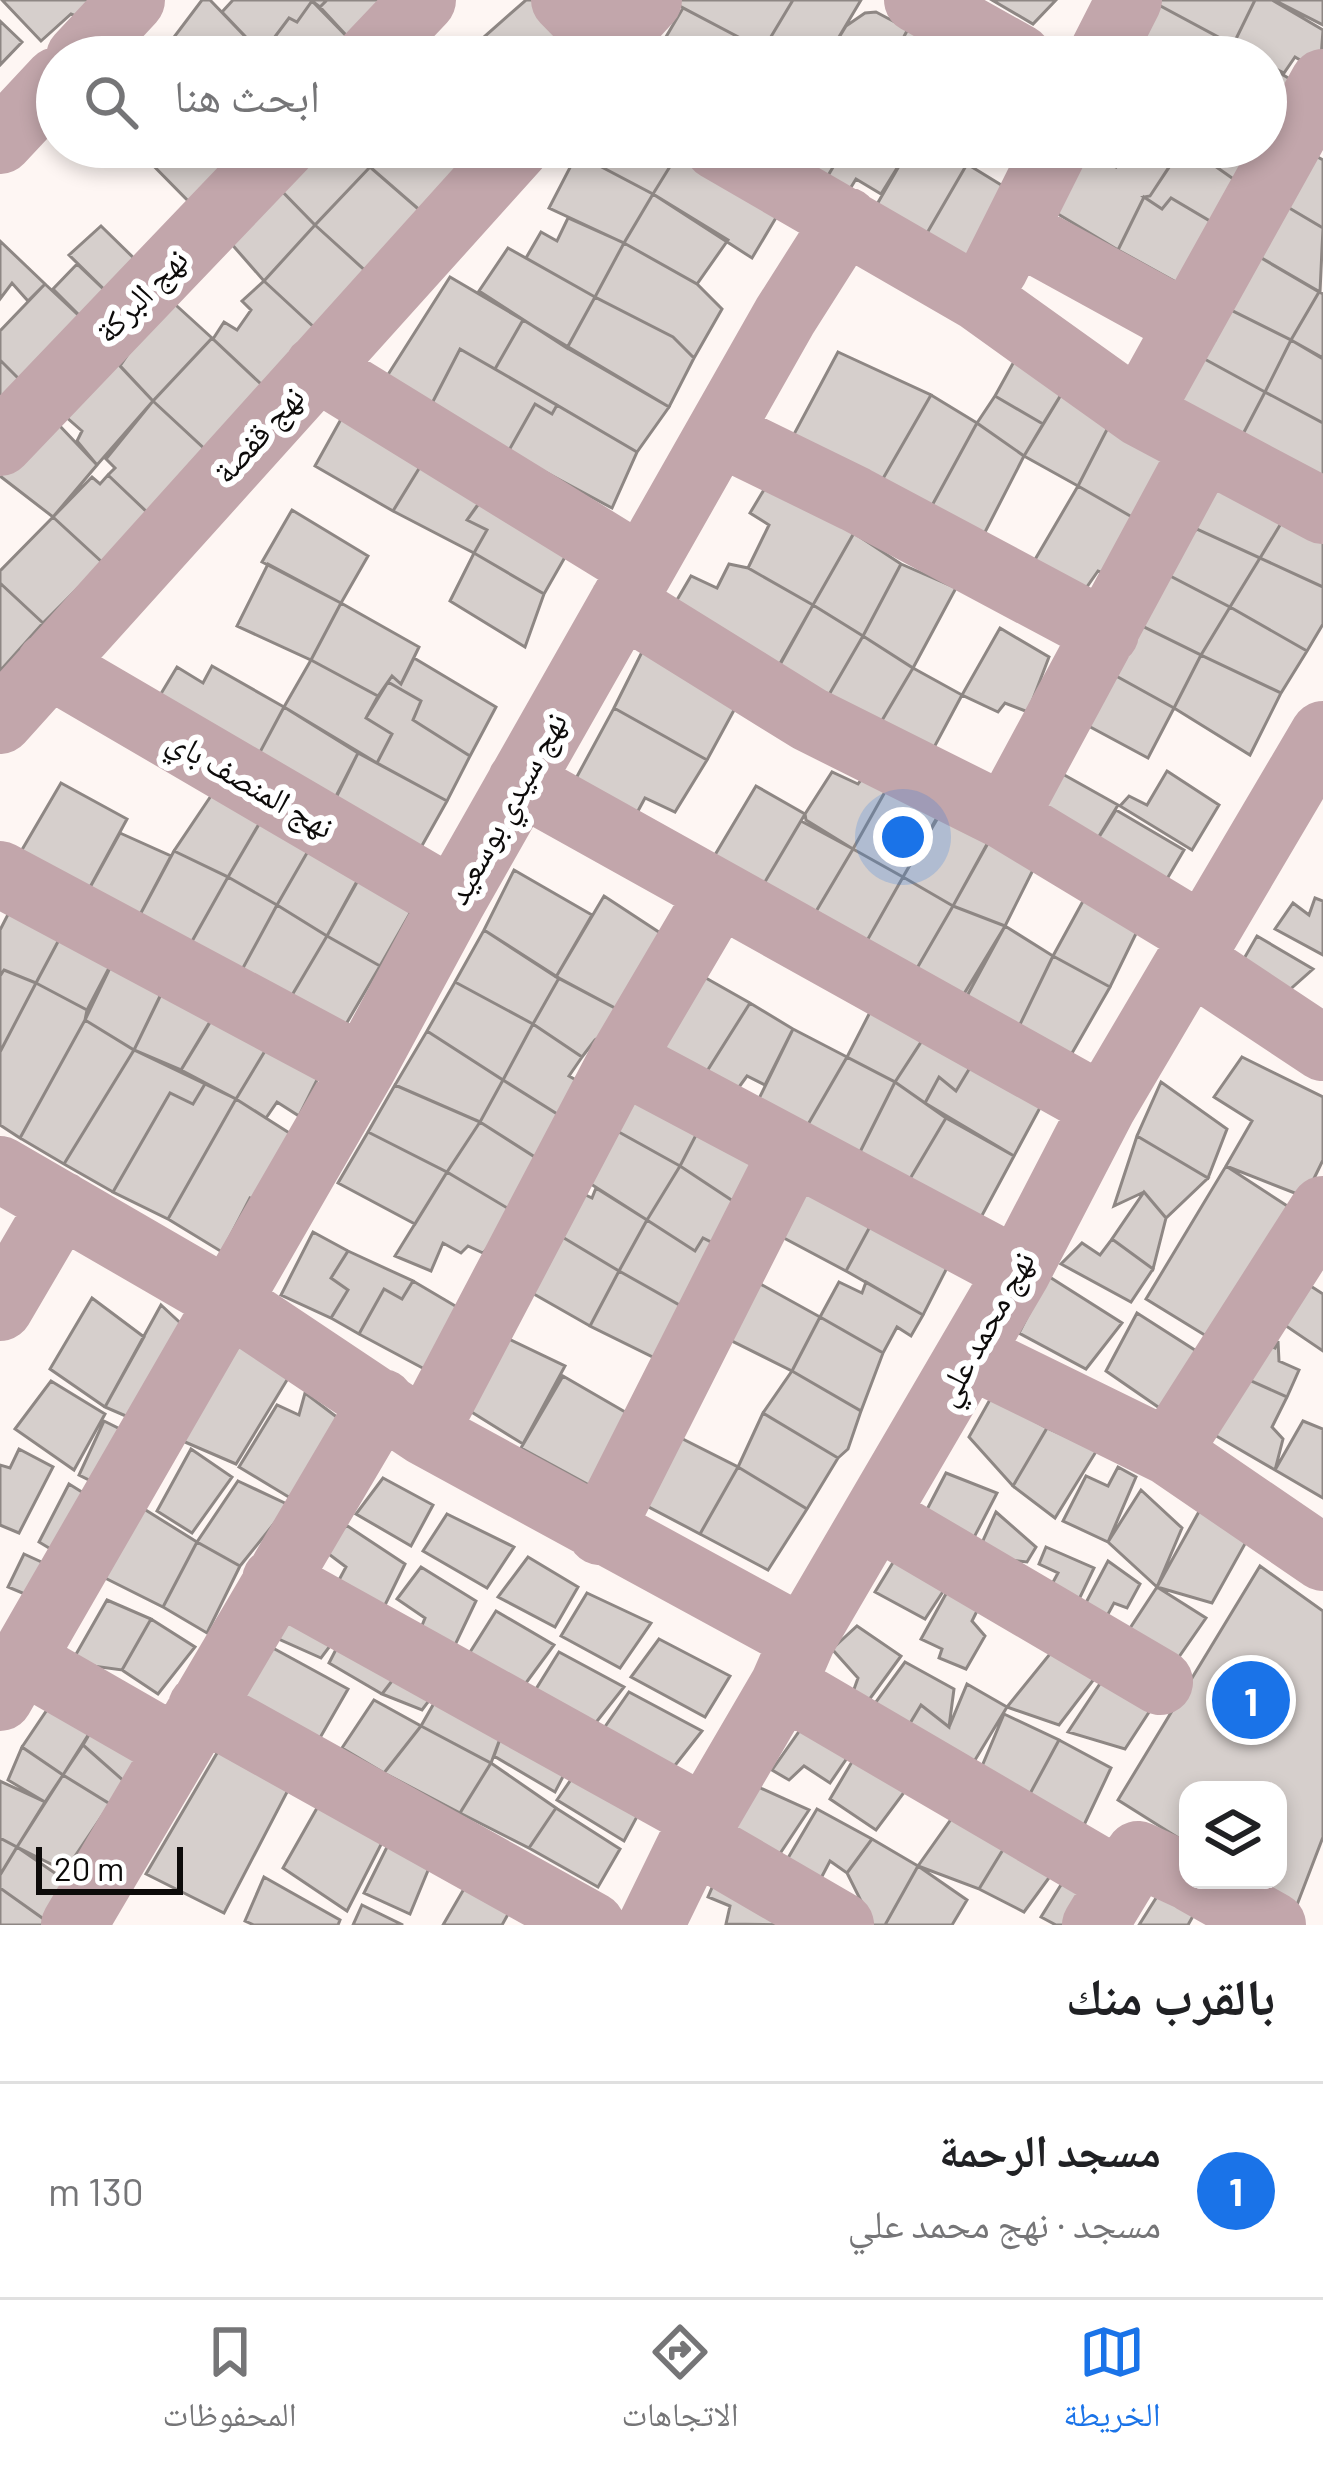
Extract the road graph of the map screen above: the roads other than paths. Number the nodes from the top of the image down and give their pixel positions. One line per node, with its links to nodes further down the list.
1 (133, 0): 5 (street)
2 (423, 0): 6 (street)
3 (917, 0): 7 (street)
4 (1130, 0): 8 (street)
5 (99, 36)
6 (389, 36)
7 (981, 36)
8 (1111, 36)
9 (1323, 82): 12 (street)
10 (36, 102): 11 (street)
11 (0, 141)
12 (1287, 147)
13 (263, 168): 25 (street, نهج البركة)
14 (498, 168): 22 (street, نهج قفصة)
15 (754, 168): 18 (street)
16 (1046, 168): 19 (street)
17 (1276, 168): 21 (street)
18 (846, 220): 20 (street); 24 (street, نهج سيدي بوسعيد)
19 (1016, 230): 20 (street); 21 (street)
20 (978, 298): 23 (street)
21 (1189, 325): 23 (street)
22 (317, 368): 28 (street); 30 (street, نهج قفصة)
23 (1139, 413): 26 (street)
24 (720, 433): 28 (street, نهج سيدي بوسعيد); 29 (street)
25 (0, 443)
26 (1204, 448): 27 (street); 29 (street)
27 (1323, 511)
28 (632, 586): 33 (street, نهج سيدي بوسعيد); 34 (street)
29 (1106, 633): 34 (street)
30 (50, 665): 31 (street, نهج قفصة); 37 (street, نهج المنصف باي)
31 (0, 721)
32 (1323, 734): 38 (street, نهج محمد علي)
33 (520, 782): 36 (street); 37 (street, نهج سيدي بوسعيد)
34 (1006, 817): 38 (street)
35 (0, 874): 41 (street)
36 (718, 895): 40 (street); 42 (street)
37 (453, 901): 41 (street, نهج سيدي بوسعيد)
38 (1197, 948): 39 (street); 42 (street, نهج محمد علي)
39 (1323, 1048)
40 (621, 1060): 43 (street); 51 (street)
41 (363, 1068): 48 (street, نهج سيدي بوسعيد)
42 (1103, 1107): 47 (street, نهج محمد علي)
43 (792, 1152): 47 (street); 54 (street)
44 (0, 1169): 45 (street)
45 (61, 1204): 48 (street); 49 (street)
46 (1323, 1209): 52 (street)
47 (1018, 1271): 50 (street, نهج محمد علي)
48 (226, 1300): 51 (street); 58 (street, نهج سيدي بوسعيد)
49 (0, 1308)
50 (970, 1355): 52 (street); 53 (street, نهج محمد علي)
51 (404, 1417): 54 (street); 56 (street)
52 (1168, 1452): 55 (street)
53 (877, 1516): 57 (street, نهج محمد علي); 59 (street)
54 (600, 1532): 57 (street)
55 (1323, 1558)
56 (275, 1580): 60 (street); 61 (street)
57 (793, 1662): 61 (street, نهج محمد علي); 64 (street)
58 (11, 1679): 60 (street)
59 (1160, 1682)
60 (189, 1728): 65 (street); 66 (street)
61 (698, 1828): 67 (street, نهج محمد علي); 68 (street)
62 (1179, 1873): 64 (street)
63 (1209, 1889): 69 (street)
64 (1108, 1904)
65 (74, 1925)
66 (592, 1925)
67 (651, 1925)
68 (841, 1925)
69 (1274, 1925)

